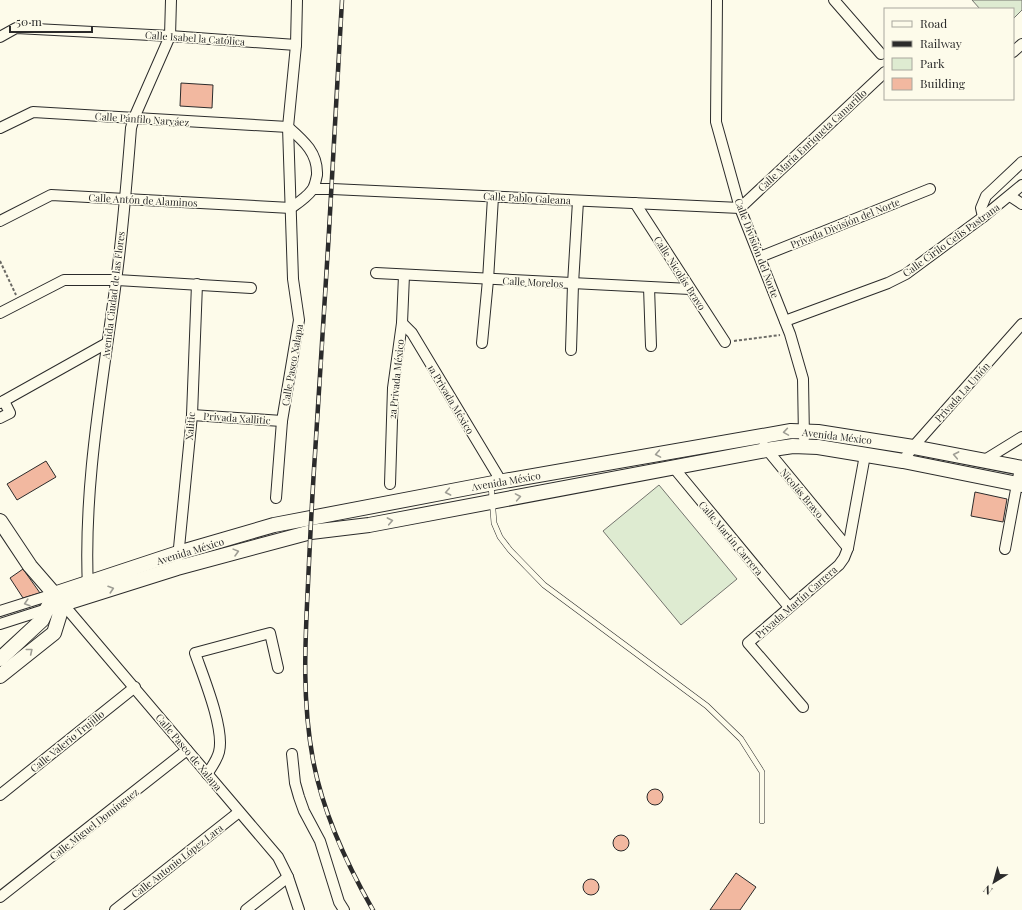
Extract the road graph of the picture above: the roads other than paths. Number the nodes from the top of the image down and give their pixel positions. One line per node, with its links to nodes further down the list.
1 (172, 0): 5 (street, Avenida Ciudad de las Flores)
2 (297, 0): 8 (street, Calle Paseo Xalapa)
3 (717, 0): 26 (street, Calle División del Norte)
4 (834, 0): 10 (street)
5 (170, 36): 6 (street, Calle Isabel la Católica); 8 (street, Calle Isabel la Católica); 12 (street, Avenida Ciudad de las Flores)
6 (0, 37)
7 (1022, 44): 9 (street)
8 (296, 45): 13 (street, Calle Paseo Xalapa)
9 (1014, 51)
10 (881, 54)
11 (884, 73): 26 (street, Calle María Enriqueta Camarillo)
12 (134, 118): 13 (street, Calle Pánfilo Narváez); 14 (street, Calle Pánfilo Narváez); 21 (street, Avenida Ciudad de las Flores)
13 (288, 127): 17 (street); 25 (street, Calle Paseo Xalapa)
14 (0, 128)
15 (1022, 162): 27 (street)
16 (1022, 185): 19 (street, Calle Cirilo Celis Pastrana)
17 (313, 189): 20 (street, Calle Pablo Galeana); 25 (street)
18 (930, 189): 29 (street, Privada División del Norte)
19 (1010, 196): 24 (street); 27 (street, Calle Cirilo Celis Pastrana)
20 (493, 197): 22 (street, Calle Pablo Galeana); 33 (street)
21 (125, 198): 25 (street, Calle Antón de Alaminos); 28 (street, Calle Antón de Alaminos); 32 (street, Avenida Ciudad de las Flores)
22 (578, 201): 23 (street, Calle Pablo Galeana); 35 (street)
23 (635, 203): 26 (street, Calle Pablo Galeana); 38 (street, Calle Nicolás Bravo)
24 (1022, 204)
25 (291, 208): 51 (street, Calle Paseo Xalapa)
26 (740, 208): 29 (street, Calle División del Norte)
27 (983, 217): 40 (street, Calle Cirilo Celis Pastrana)
28 (0, 221)
29 (760, 257): 40 (street, Calle División del Norte)
30 (376, 274): 31 (street, Calle Morelos)
31 (404, 275): 33 (street, Calle Morelos); 41 (street, 2a Privada México)
32 (117, 280): 34 (street); 39 (street); 44 (street, Avenida Ciudad de las Flores)
33 (488, 280): 35 (street, Calle Morelos); 45 (street)
34 (197, 284): 37 (street); 49 (street, Xalitic)
35 (573, 284): 36 (street, Calle Morelos); 47 (street)
36 (649, 287): 38 (street, Calle Morelos); 46 (street)
37 (251, 288)
38 (690, 289): 43 (street, Calle Nicolás Bravo)
39 (0, 313)
40 (785, 321): 52 (street, Calle División del Norte)
41 (402, 323): 63 (street, 1a Privada México); 64 (street, 2a Privada México)
42 (1022, 324): 56 (street, Privada La Unión)
43 (725, 342)
44 (107, 343): 48 (street); 75 (street, Avenida Ciudad de las Flores)
45 (482, 343)
46 (651, 346)
47 (571, 350)
48 (2, 402): 50 (street)
49 (192, 415): 51 (street, Privada Xallitic); 73 (street, Xalitic)
50 (0, 418)
51 (282, 421): 66 (street, Calle Paseo Xalapa)
52 (804, 431): 53 (main road, Avenida México, one-way to 53); 55 (street, Calle División del Norte); 56 (main road, Avenida México)
53 (758, 437): 57 (street, Nicolás Bravo); 63 (main road, Avenida México, one-way to 63)
54 (1022, 437): 60 (street)
55 (804, 446): 57 (main road, Avenida México); 58 (main road, Avenida México)
56 (913, 447): 59 (street, Privada La Unión); 60 (main road, Avenida México, one-way to 56)
57 (766, 450): 61 (main road, Avenida México); 71 (street, Nicolás Bravo)
58 (865, 455): 59 (main road, Avenida México); 71 (street, Privada Martín Carrera)
59 (903, 461): 65 (main road, Avenida México)
60 (983, 461): 62 (main road, Avenida México)
61 (674, 468): 67 (main road, Avenida México, one-way to 61); 77 (street, Calle Martín Carrera)
62 (1021, 468): 65 (street)
63 (494, 480): 67 (lane); 68 (main road, Avenida México, one-way to 68)
64 (390, 484)
65 (1020, 484): 72 (street)
66 (276, 498)
67 (492, 502): 70 (main road, Avenida México, one-way to 67); 90 (lane)
68 (368, 507): 70 (main road); 73 (main road, Avenida México)
69 (0, 522): 76 (main road)
70 (370, 525): 74 (main road, Avenida México, one-way to 70)
71 (848, 548): 77 (street, Privada Martín Carrera)
72 (1005, 549)
73 (178, 553): 74 (street, Xalitic); 75 (main road, Avenida México)
74 (177, 568): 75 (main road, Avenida México, one-way to 74)
75 (88, 590): 76 (main road, Avenida México)
76 (59, 599): 78 (main road, Avenida México); 79 (street, Avenida México, one-way to 79); 81 (main road, one-way to 76); 83 (street, Calle Paseo de Xalapa)
77 (789, 607): 84 (street, Privada Martín Carrera)
78 (47, 609): 80 (street, Avenida México); 81 (main road)
79 (0, 611)
80 (0, 624)
81 (2, 667)
82 (278, 668): 87 (street)
83 (135, 687): 85 (street, Calle Paseo de Xalapa); 88 (street, Calle Valerio Trujillo)
84 (803, 707)
85 (187, 750): 87 (street, Calle Paseo de Xalapa); 92 (street, Calle Miguel Domínguez)
86 (292, 754): 96 (street)
87 (207, 774): 89 (street, Calle Paseo de Xalapa)
88 (0, 795)
89 (239, 812): 91 (street, Calle Paseo de Xalapa); 93 (street, Calle Antonio López Lara)
90 (762, 821)
91 (288, 877): 94 (street); 95 (street, Calle Paseo de Xalapa)
92 (0, 898)
93 (115, 910)
94 (246, 910)
95 (299, 910)
96 (344, 910)

